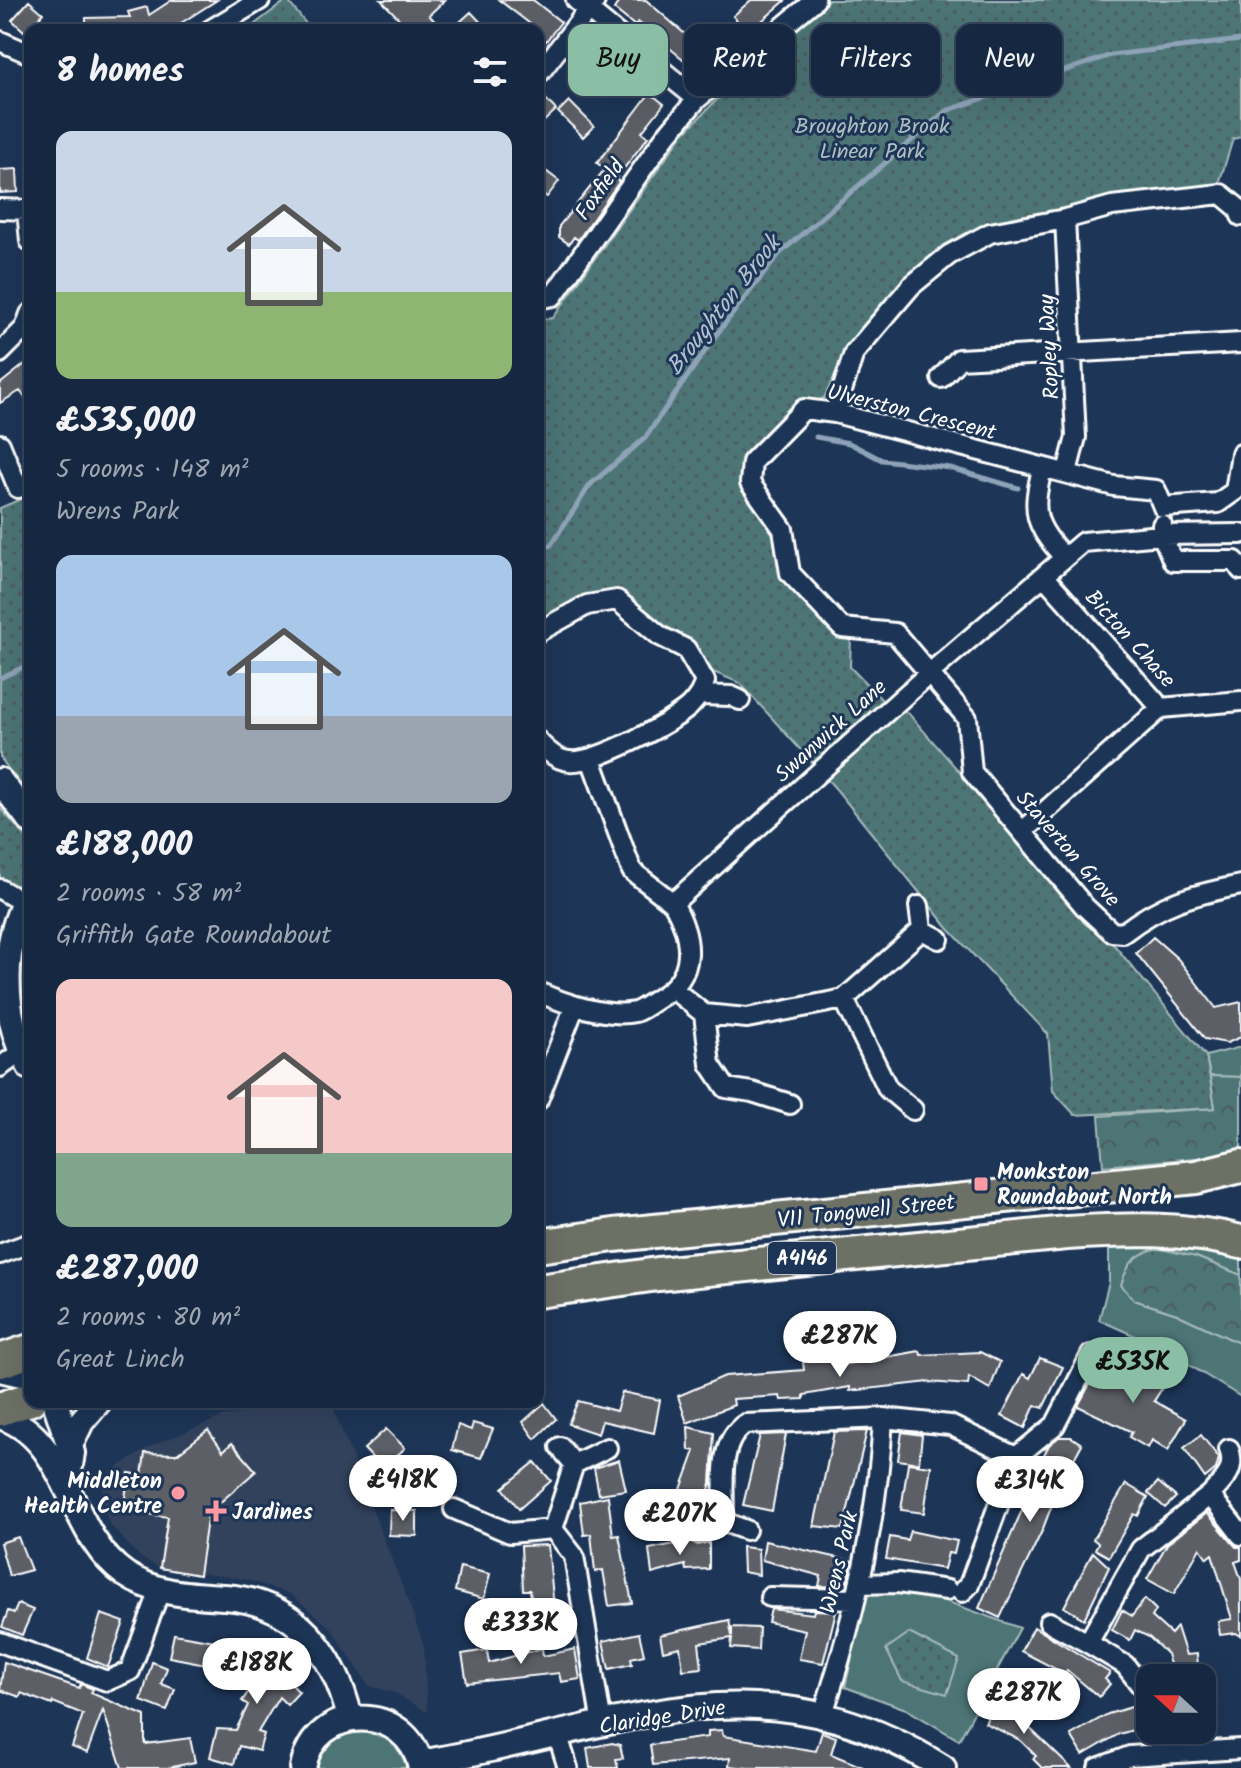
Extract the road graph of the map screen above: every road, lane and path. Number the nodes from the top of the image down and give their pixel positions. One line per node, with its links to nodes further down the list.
1 (260, 0): 4 (street)
2 (815, 0): 8 (street, Foxfield)
3 (586, 3): 7 (street); 8 (street)
4 (220, 24)
5 (0, 41): 6 (street)
6 (24, 51)
7 (544, 66)
8 (697, 99): 13 (street, Foxfield)
9 (0, 209): 10 (street)
10 (24, 210)
11 (1241, 216): 12 (street)
12 (1065, 219): 16 (street, Ropley Way); 19 (street)
13 (544, 298)
14 (24, 329): 17 (street)
15 (1241, 343): 16 (street)
16 (1073, 352): 18 (street); 23 (street, Ropley Way)
17 (0, 353)
18 (941, 378)
19 (835, 413): 22 (street, Ulverston Crescent); 32 (street, Ulverston Crescent)
20 (0, 444): 24 (street)
21 (1241, 454): 25 (street)
22 (1042, 469): 23 (street, Ulverston Crescent); 28 (street)
23 (1067, 472): 25 (street, Ulverston Crescent)
24 (24, 486)
25 (1163, 507): 27 (street)
26 (1241, 534): 27 (street, Swanwick Lane)
27 (1162, 535): 28 (street, Swanwick Lane); 29 (street)
28 (1064, 557): 30 (street, Swanwick Lane)
29 (1241, 570)
30 (1044, 576): 32 (street, Swanwick Lane); 36 (street, Bicton Chase)
31 (544, 629): 33 (street)
32 (931, 672): 41 (street, Staverton Grove); 46 (street, Swanwick Lane)
33 (701, 695): 34 (street); 38 (street)
34 (740, 700)
35 (1241, 701): 36 (street, Bicton Chase)
36 (1161, 708): 41 (street)
37 (544, 748): 38 (street)
38 (591, 759): 46 (street)
39 (0, 781): 40 (street)
40 (24, 812)
41 (1023, 831): 42 (street, Staverton Grove)
42 (1241, 885)
43 (0, 889): 44 (street)
44 (24, 896)
45 (24, 901): 55 (street)
46 (673, 903): 50 (street)
47 (919, 906): 48 (street)
48 (922, 930): 49 (street); 52 (street)
49 (939, 939)
50 (674, 990): 53 (street); 54 (street)
51 (544, 995): 53 (street)
52 (844, 999): 54 (street); 58 (street)
53 (574, 1008): 56 (street)
54 (704, 1014): 57 (street)
55 (17, 1062)
56 (544, 1085)
57 (790, 1104)
58 (913, 1110)
59 (1241, 1166): 62 (highway, V11 Tongwell Street / A4146)
60 (1241, 1242): 64 (highway, V11 Tongwell Street / A4146)
61 (24, 1245): 63 (street)
62 (544, 1245)
63 (0, 1254)
64 (544, 1290)
65 (24, 1353): 67 (highway)
66 (1091, 1355): 80 (street)
67 (0, 1361)
68 (0, 1369): 69 (street)
69 (24, 1375)
70 (24, 1401): 73 (highway)
71 (57, 1408): 76 (street)
72 (93, 1408): 76 (street)
73 (0, 1409)
74 (0, 1416): 82 (street)
75 (883, 1418): 80 (street); 85 (street); 91 (street, Wrens Park)
76 (70, 1445): 82 (street)
77 (560, 1447): 81 (street)
78 (607, 1448): 81 (street)
79 (1229, 1449): 83 (street)
80 (1016, 1457): 91 (street)
81 (574, 1464): 86 (street)
82 (67, 1485): 90 (street)
83 (1210, 1495): 89 (street); 95 (street)
84 (454, 1509): 86 (street)
85 (724, 1522): 87 (street); 88 (street)
86 (553, 1529): 99 (street)
87 (746, 1530)
88 (699, 1533)
89 (1241, 1535)
90 (160, 1590): 94 (street); 98 (street)
91 (857, 1592): 92 (street); 97 (street, Wrens Park)
92 (770, 1597)
93 (1049, 1622): 95 (street)
94 (0, 1642)
95 (1088, 1643): 96 (street)
96 (1136, 1679)
97 (823, 1714): 99 (street, Claridge Drive); 104 (street, Claridge Drive)
98 (350, 1718): 105 (street); 106 (street)
99 (602, 1725): 100 (street, Claridge Drive)
100 (557, 1733): 105 (street, Claridge Drive); 107 (street)
101 (1159, 1744): 103 (street)
102 (1241, 1749): 103 (street)
103 (1160, 1754): 109 (street)
104 (910, 1759): 108 (street, Claridge Drive)
105 (421, 1766)
106 (303, 1768)
107 (568, 1768)
108 (943, 1768)
109 (1098, 1768)

